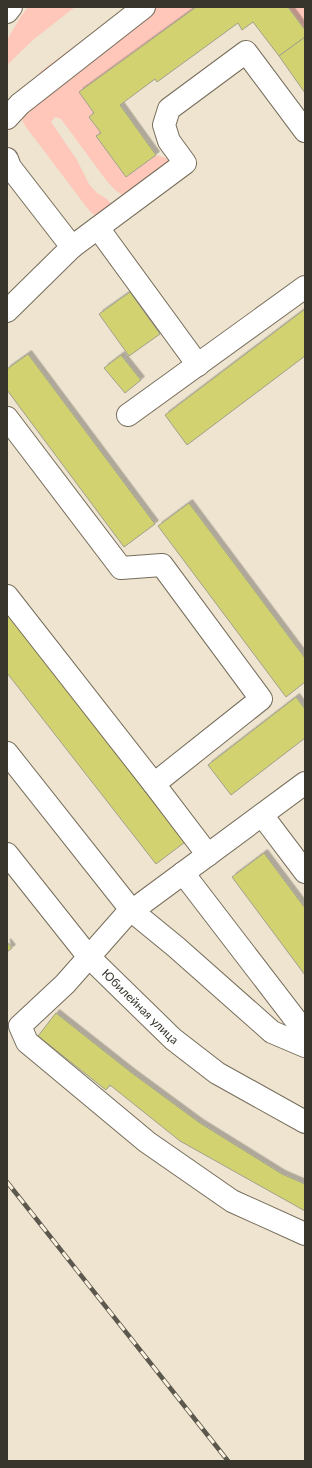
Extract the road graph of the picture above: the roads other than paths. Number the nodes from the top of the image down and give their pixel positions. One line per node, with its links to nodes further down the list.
1 (11, 7): 3 (street)
2 (144, 7): 4 (street)
3 (7, 12)
4 (7, 118)
5 (305, 131): 7 (street)
6 (8, 165): 8 (street)
7 (98, 228): 8 (street); 11 (street)
8 (72, 247): 10 (street)
9 (305, 287): 11 (street)
10 (7, 311)
11 (198, 365): 12 (street)
12 (128, 415)
13 (7, 418): 16 (street)
14 (7, 596): 16 (street)
15 (7, 753): 23 (street)
16 (154, 784): 20 (street)
17 (304, 784): 18 (street)
18 (262, 815): 20 (street); 21 (street)
19 (7, 854): 24 (street, Юбилейная улица)
20 (208, 855): 22 (street)
21 (305, 872)
22 (183, 874): 23 (street); 25 (street)
23 (132, 911): 24 (street); 26 (street)
24 (88, 956): 27 (street, Юбилейная улица); 28 (street)
25 (305, 1032)
26 (305, 1046)
27 (305, 1122)
28 (305, 1234)

